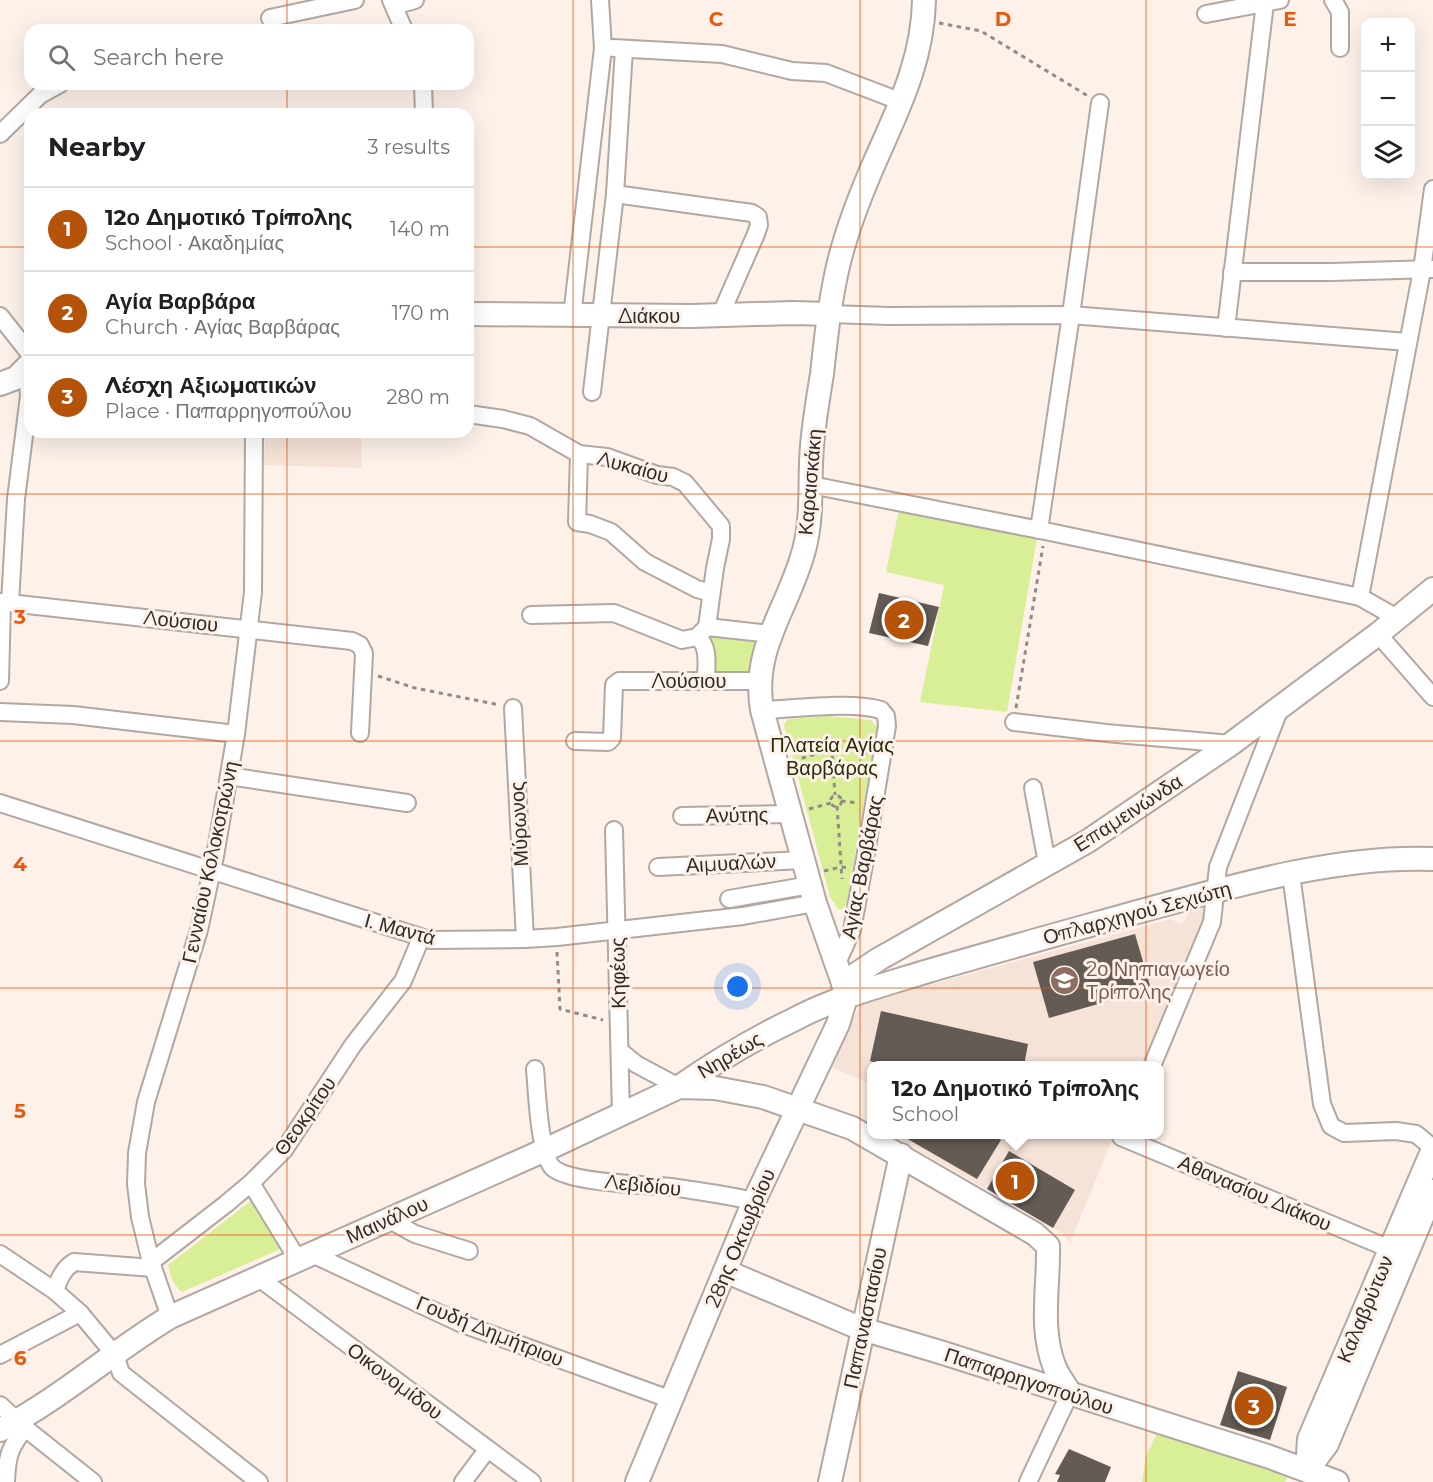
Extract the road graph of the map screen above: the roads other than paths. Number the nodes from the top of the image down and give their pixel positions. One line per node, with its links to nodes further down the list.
1 (355, 0): 9 (street)
2 (414, 0): 6 (street)
3 (600, 0): 11 (street)
4 (1333, 0): 12 (street)
5 (1272, 1): 8 (street); 25 (street)
6 (392, 3): 10 (street)
7 (924, 11): 16 (street, Καραισκάκη)
8 (1206, 15)
9 (270, 18)
10 (401, 24)
11 (603, 48): 13 (street); 30 (street)
12 (1340, 48)
13 (624, 49): 16 (street); 23 (street)
14 (49, 90): 18 (street)
15 (423, 90): 19 (street)
16 (902, 102): 27 (street, Καραισκάκη)
17 (1100, 103): 28 (street)
18 (27, 108)
19 (424, 108)
20 (24, 111): 21 (street)
21 (0, 134)
22 (1433, 189): 24 (street)
23 (615, 194): 31 (street); 32 (street)
24 (1427, 269): 25 (street); 34 (street)
25 (1232, 272): 33 (street)
26 (474, 314): 30 (street, Διάκου)
27 (830, 314): 28 (street); 32 (street, Διάκου); 43 (street, Καραισκάκη)
28 (1071, 315): 33 (street); 44 (street)
29 (0, 316): 35 (street)
30 (572, 316): 31 (street, Διάκου)
31 (601, 316): 32 (street, Διάκου); 38 (street)
32 (720, 316)
33 (1226, 328): 34 (street)
34 (1408, 342): 47 (street)
35 (24, 356)
36 (24, 368): 37 (street)
37 (0, 384)
38 (592, 392)
39 (474, 415): 42 (street, Λυκαίου)
40 (24, 436): 48 (street)
41 (254, 438): 51 (street, Γενναίου Κολοκοτρώνη)
42 (579, 454): 46 (street); 46 (street, Λυκαίου)
43 (811, 485): 44 (street); 53 (street, Καραισκάκη)
44 (1042, 531): 47 (street)
45 (1433, 589): 50 (street, Επαμεινώνδα)
46 (711, 593): 52 (street, Λυκαίου)
47 (1360, 597): 50 (street)
48 (4, 603): 51 (street, Λούσιου); 55 (street)
49 (531, 615): 52 (street)
50 (1396, 618): 54 (street, Επαμεινώνδα)
51 (249, 628): 64 (street, Λούσιου); 65 (street, Γενναίου Κολοκοτρώνη)
52 (702, 632): 53 (street); 56 (street)
53 (771, 634): 57 (street, Καραισκάκη)
54 (1378, 634): 58 (street); 59 (street, Επαμεινώνδα)
55 (0, 681)
56 (706, 681): 57 (street, Λούσιου); 66 (street, Λούσιου)
57 (759, 681): 61 (street, Καραισκάκη)
58 (1433, 697)
59 (1280, 707): 67 (street, Επαμεινώνδα); 81 (street)
60 (513, 708): 85 (street, Μύρωνος)
61 (762, 710): 72 (street, Καραισκάκη); 86 (street, Αγίας Βαρβάρας)
62 (0, 712): 65 (street)
63 (1014, 722): 67 (street)
64 (360, 733)
65 (236, 734): 68 (street, Γενναίου Κολοκοτρώνη)
66 (575, 741)
67 (1231, 744): 76 (street, Επαμεινώνδα)
68 (229, 776): 71 (street); 78 (street, Γενναίου Κολοκοτρώνη)
69 (1033, 788): 76 (street)
70 (0, 803): 78 (street, Ι. Μαντά)
71 (407, 803)
72 (791, 814): 73 (street, Ανύτης); 80 (street, Καραισκάκη)
73 (682, 816)
74 (614, 830): 83 (street, Κηφέως)
75 (1433, 859): 79 (street, Οπλαρχηγού Σεχιώτη)
76 (1047, 863): 86 (street, Επαμεινώνδα)
77 (658, 867): 80 (street, Αιμυαλών)
78 (212, 870): 84 (street, Ι. Μαντά); 107 (street, Γενναίου Κολοκοτρώνη)
79 (1291, 874): 81 (street, Οπλαρχηγού Σεχιώτη); 96 (street)
80 (809, 881): 82 (street); 83 (street, Ι. Μαντά); 86 (street, Καραισκάκη)
81 (1215, 891): 86 (street, Οπλαρχηγού Σεχιώτη); 88 (street)
82 (729, 899)
83 (617, 928): 85 (street, Ι. Μαντά); 87 (street, Κηφέως)
84 (421, 938): 85 (street, Ι. Μαντά); 99 (street, Θεοκρίτου)
85 (525, 939)
86 (842, 981): 90 (street, Νηρέως); 91 (street, 28ης Οκτωβρίου)
87 (620, 1051): 90 (street, Νηρέως); 92 (street, Κηφέως)
88 (1154, 1061)
89 (535, 1069): 97 (street)
90 (680, 1087): 91 (street, Μαινάλου); 92 (street, Μαινάλου)
91 (798, 1109): 93 (street, Μαινάλου); 101 (street, 28ης Οκτωβρίου)
92 (621, 1115): 97 (street, Μαινάλου)
93 (867, 1136)
94 (872, 1139): 98 (street, Μαινάλου)
95 (1126, 1139): 103 (street, Αθανασίου Διάκου)
96 (1433, 1148): 100 (street, Καλαβρύτων)
97 (545, 1150): 101 (street, Λεβιδίου); 102 (street, Μαινάλου)
98 (901, 1155): 113 (street, Παπαναστασίου); 116 (street, Μαινάλου)
99 (251, 1183): 106 (street); 107 (street, Θεοκρίτου)
100 (1428, 1192): 103 (street, Καλαβρύτων); 121 (street, Καλαβρύτων)
101 (754, 1201): 108 (street, 28ης Οκτωβρίου)
102 (388, 1219): 104 (street); 106 (street, Μαινάλου)
103 (1390, 1249): 121 (street, Καλαβρύτων)
104 (469, 1251)
105 (0, 1254): 110 (street)
106 (305, 1257): 109 (street, Μαινάλου); 117 (street, Γουδή Δημήτριου)
107 (152, 1265): 110 (street); 112 (street, Γενναίου Κολοκοτρώνη)
108 (725, 1271): 113 (street, Παπαρρηγοπούλου); 117 (street, 28ης Οκτωβρίου)
109 (259, 1278): 112 (street, Μαινάλου); 120 (street, Οικονομίδου)
110 (56, 1291): 111 (street)
111 (80, 1313): 114 (street); 115 (street)
112 (170, 1317): 115 (street, Μαινάλου)
113 (862, 1329): 116 (street, Παπαρρηγοπούλου); 128 (street, Παπαναστασίου)
114 (0, 1355)
115 (115, 1355): 119 (street, Μαινάλου); 124 (street)
116 (1070, 1393): 121 (street, Παπαρρηγοπούλου); 129 (street)
117 (672, 1400): 127 (street, 28ης Οκτωβρίου)
118 (0, 1405): 119 (street)
119 (14, 1427): 122 (street); 123 (street)
120 (488, 1450): 125 (street); 126 (street, Οικονομίδου)
121 (1305, 1476): 130 (street, Παπαρρηγοπούλου)
122 (6, 1482)
123 (93, 1482)
124 (259, 1482)
125 (463, 1482)
126 (531, 1482)
127 (637, 1482)
128 (830, 1482)
129 (1028, 1482)
130 (1337, 1482)

